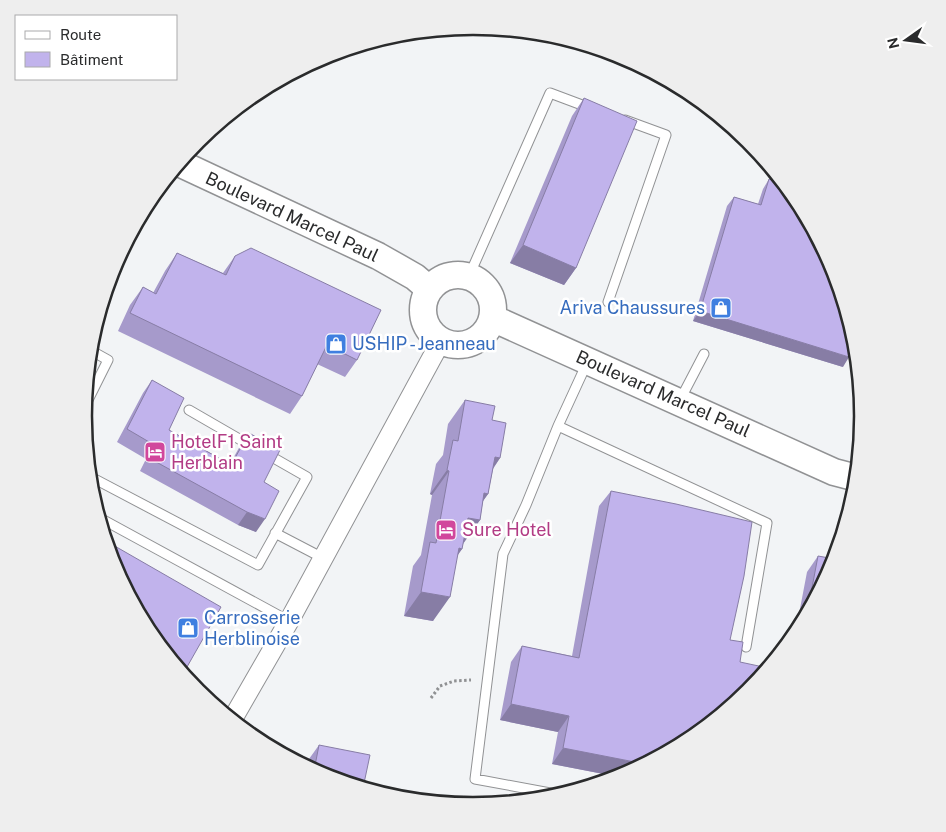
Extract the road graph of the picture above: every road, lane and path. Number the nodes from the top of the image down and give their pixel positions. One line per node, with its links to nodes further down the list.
1 (595, 109): 4 (lane)
2 (612, 116): 6 (lane)
3 (186, 166): 5 (street, Boulevard Marcel Paul)
4 (469, 276): 5 (street); 7 (street)
5 (429, 289): 8 (street)
6 (608, 302)
7 (492, 318): 8 (street); 11 (street, Boulevard Marcel Paul)
8 (441, 341): 20 (street)
9 (97, 354): 12 (lane)
10 (704, 354): 13 (lane)
11 (588, 361): 13 (street, Boulevard Marcel Paul); 15 (lane)
12 (93, 390)
13 (679, 402): 16 (street, Boulevard Marcel Paul)
14 (188, 410): 19 (lane)
15 (558, 426): 22 (lane); 23 (lane)
16 (845, 475)
17 (97, 480): 19 (lane)
18 (107, 522): 21 (lane)
19 (275, 533): 20 (lane)
20 (323, 558): 21 (street)
21 (289, 621): 25 (street)
22 (746, 647)
23 (488, 679): 24 (path); 26 (lane)
24 (432, 698)
25 (236, 714)
26 (540, 791)

